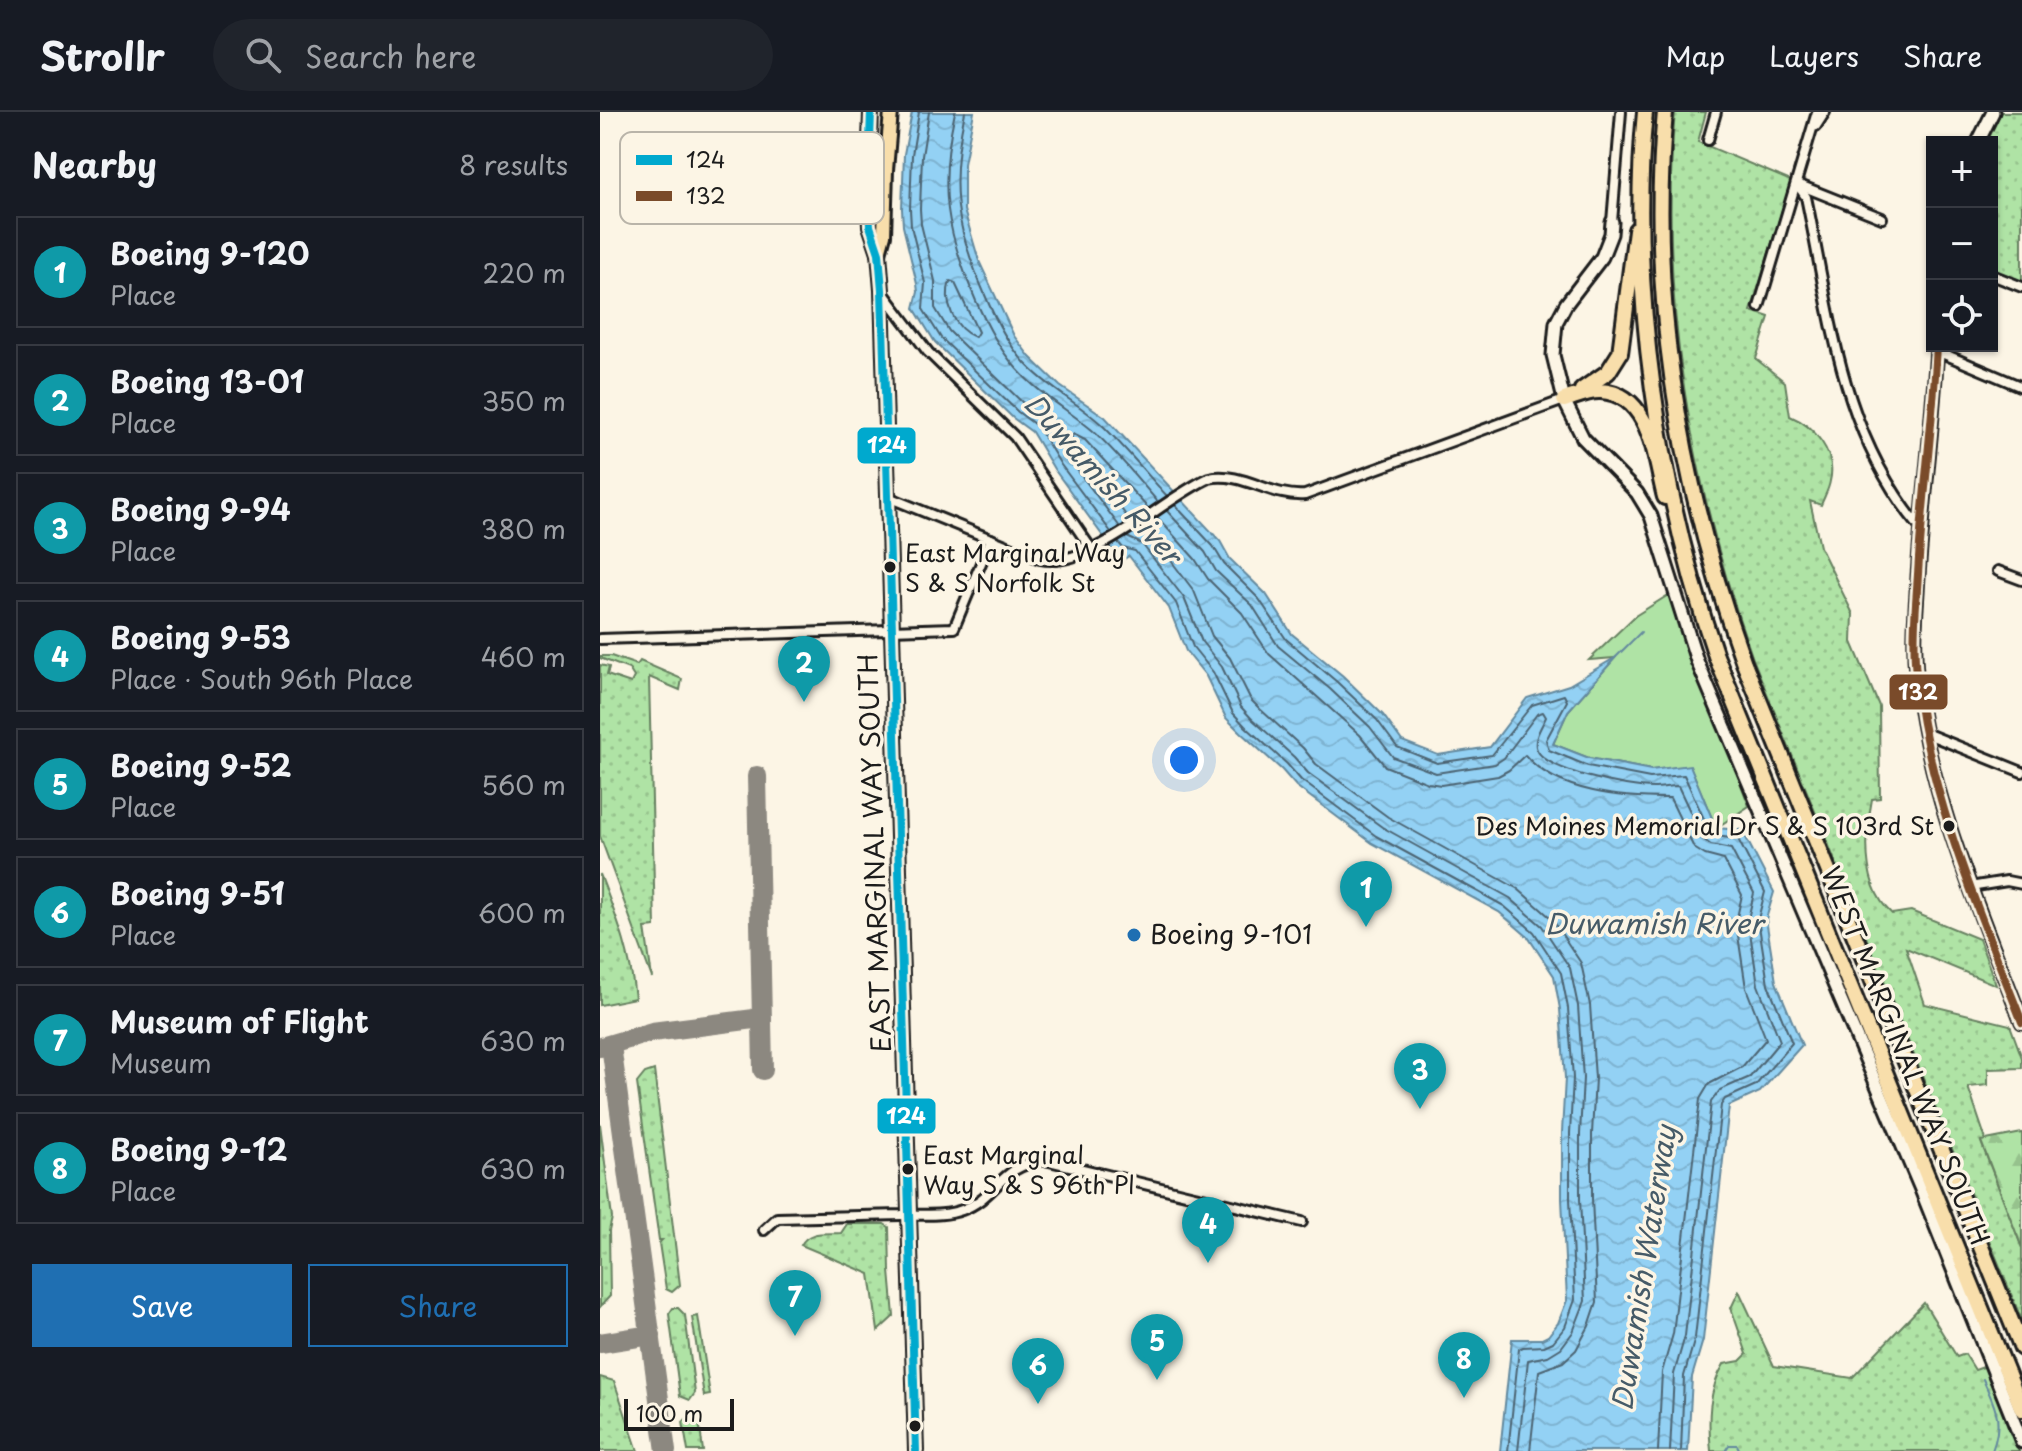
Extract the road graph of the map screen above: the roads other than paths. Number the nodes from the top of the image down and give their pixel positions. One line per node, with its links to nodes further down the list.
1 (871, 112): 11 (main road, EAST MARGINAL WAY SOUTH)
2 (891, 112): 19 (main road, EAST MARGINAL WAY SOUTH)
3 (1621, 112): 17 (street)
4 (1645, 112): 15 (highway, WEST MARGINAL WAY SOUTH)
5 (1665, 112): 45 (highway, WEST MARGINAL WAY SOUTH)
6 (1716, 112): 13 (street)
7 (1817, 112): 10 (street)
8 (1825, 112): 10 (street)
9 (1993, 112): 12 (street)
10 (1813, 130): 14 (street)
11 (870, 132)
12 (1981, 136)
13 (1708, 140)
14 (1797, 184): 16 (street); 23 (street); 29 (street)
15 (1640, 206): 27 (highway); 33 (highway, WEST MARGINAL WAY SOUTH)
16 (1882, 218)
17 (1612, 222): 27 (street)
18 (870, 224): 19 (main road, EAST MARGINAL WAY SOUTH)
19 (879, 253): 22 (main road, EAST MARGINAL WAY SOUTH)
20 (1998, 277): 21 (street)
21 (2022, 287)
22 (882, 290): 28 (main road, EAST MARGINAL WAY SOUTH); 31 (street)
23 (1759, 307)
24 (1937, 352): 29 (street)
25 (1944, 352): 26 (street)
26 (2022, 387)
27 (1564, 400): 31 (street); 33 (highway); 47 (street)
28 (888, 497): 30 (street); 35 (main road, EAST MARGINAL WAY SOUTH)
29 (1921, 529): 37 (street)
30 (991, 539): 31 (street); 35 (street)
31 (1092, 550)
32 (1998, 571): 34 (street)
33 (1689, 574): 46 (highway, WEST MARGINAL WAY SOUTH)
34 (2022, 580)
35 (891, 629): 36 (street); 42 (main road, EAST MARGINAL WAY SOUTH)
36 (600, 639)
37 (1925, 733): 38 (street); 40 (street)
38 (2022, 772)
39 (2022, 884): 40 (street)
40 (1970, 887): 41 (street)
41 (2022, 1022)
42 (908, 1215): 43 (street); 44 (street); 48 (main road, EAST MARGINAL WAY SOUTH)
43 (1302, 1222)
44 (764, 1230)
45 (2022, 1348)
46 (2022, 1409)
47 (2022, 1442)
48 (916, 1451)

